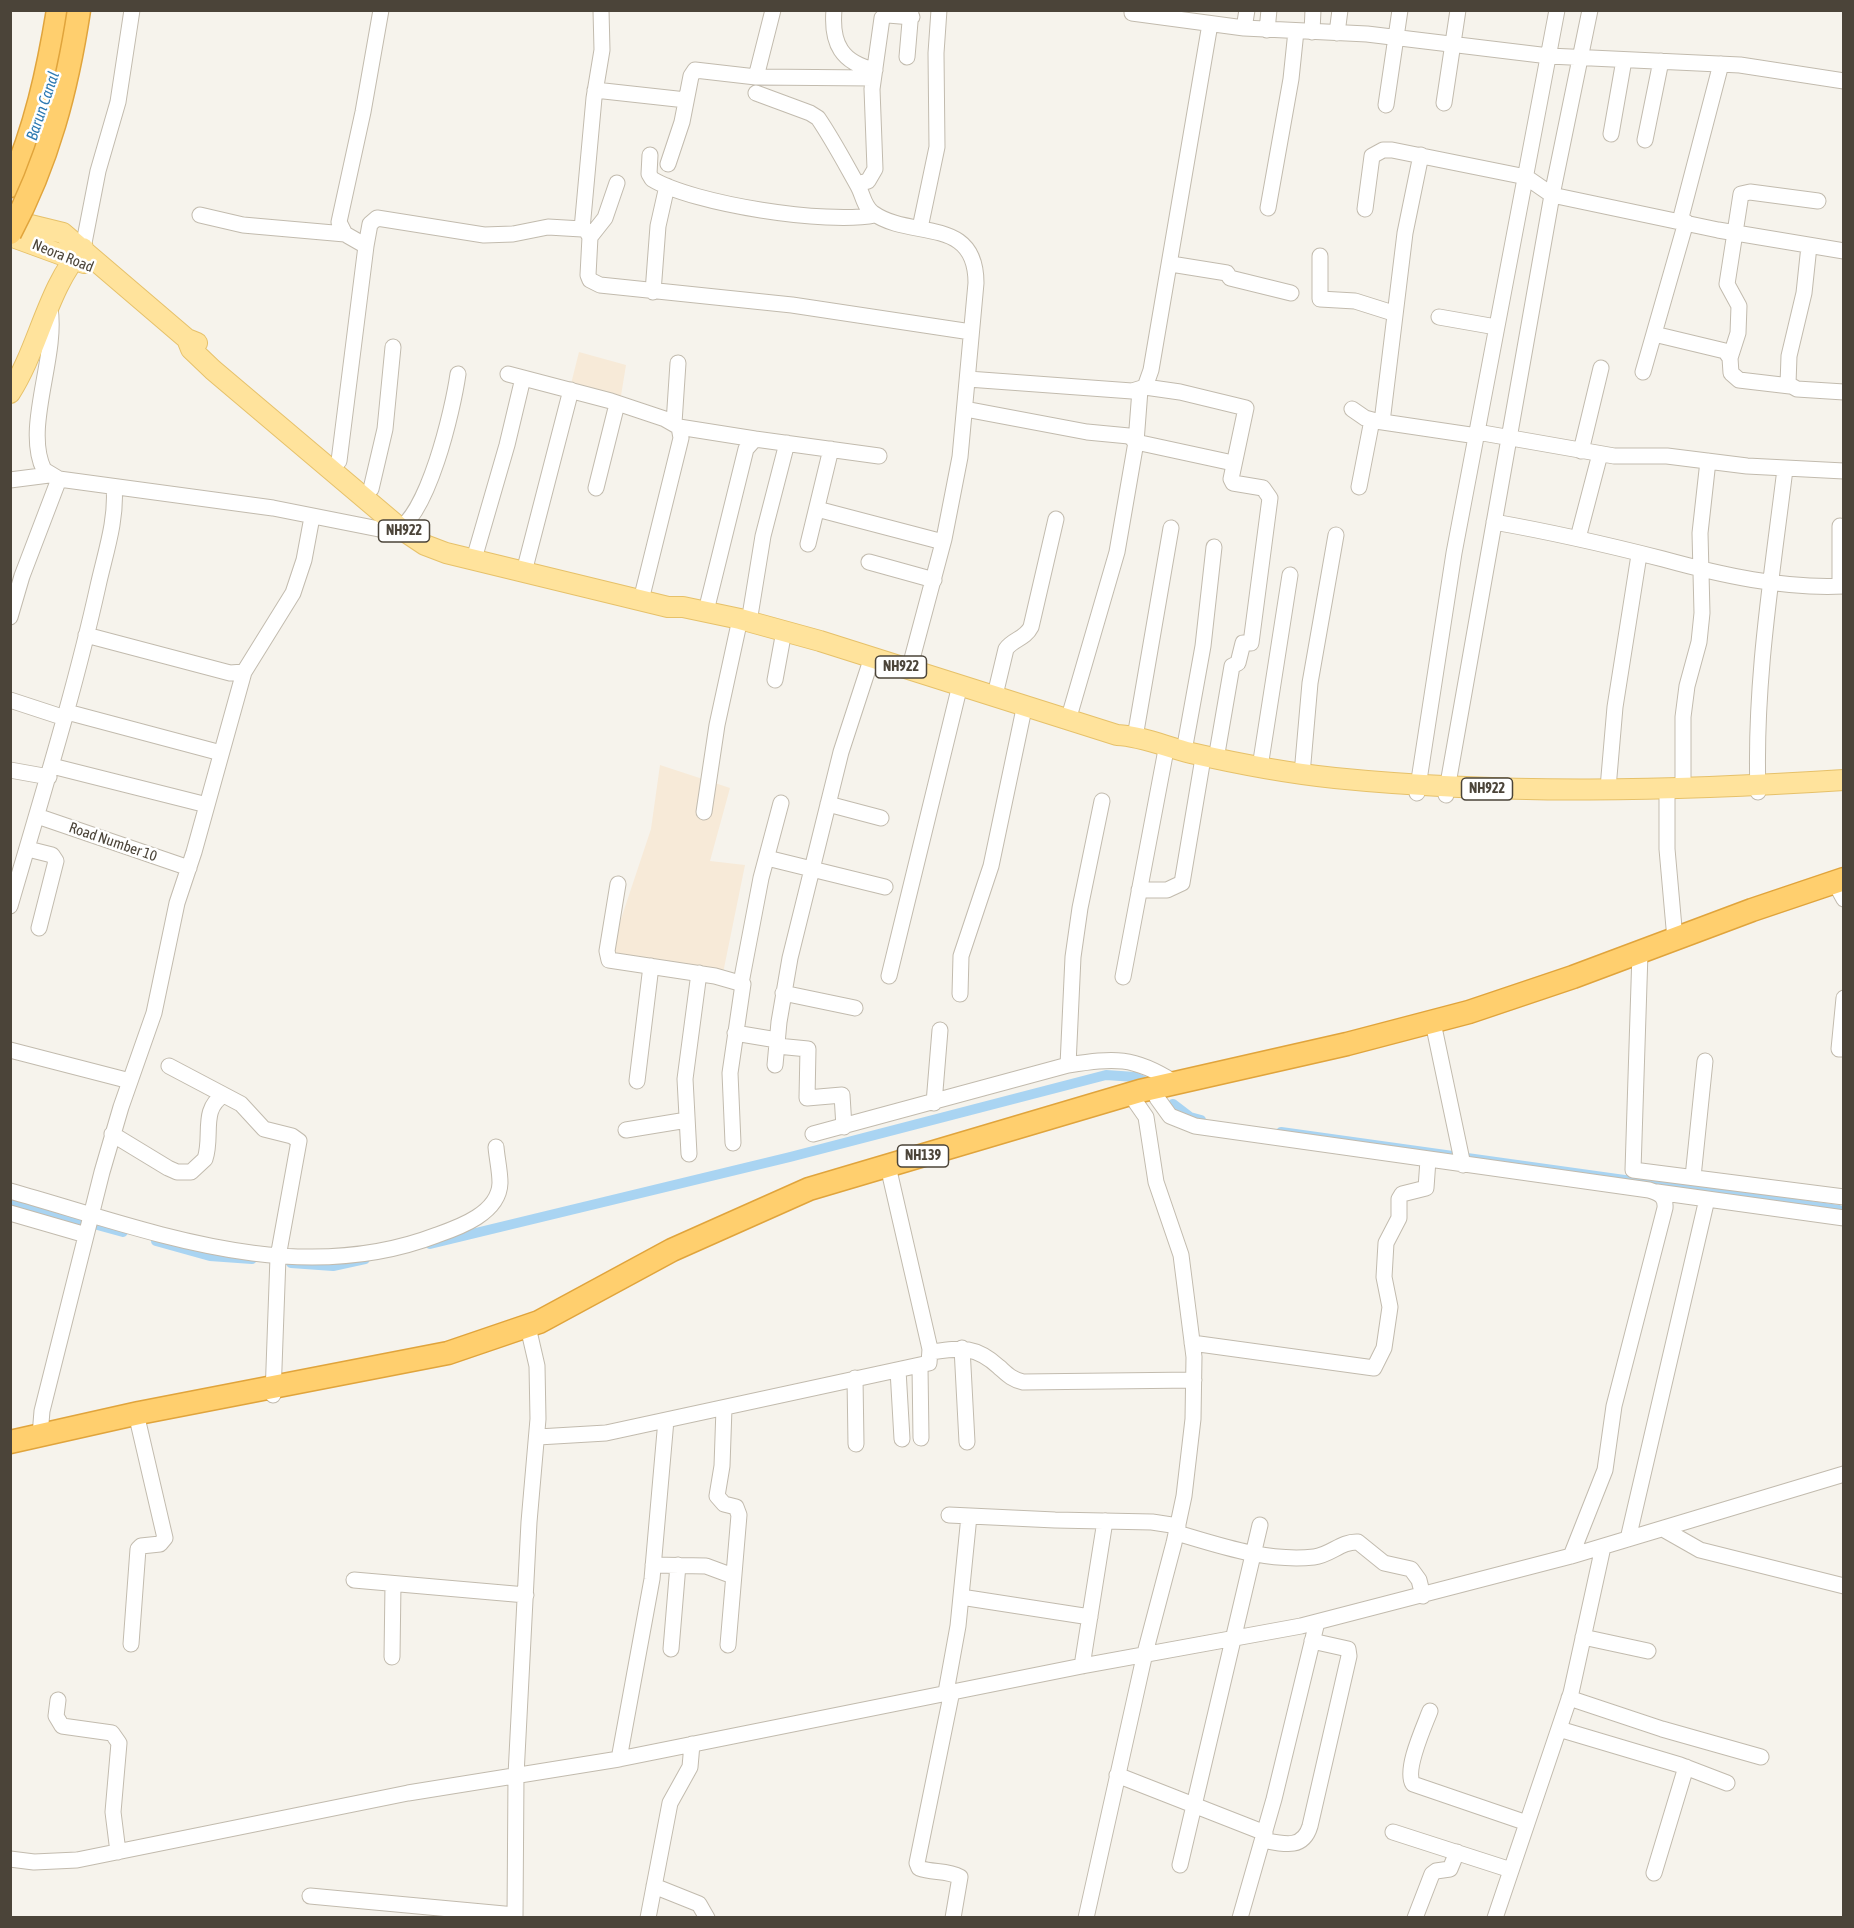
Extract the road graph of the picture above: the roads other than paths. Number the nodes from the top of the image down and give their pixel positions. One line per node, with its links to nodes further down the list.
1 (58, 10): 49 (highway)
2 (79, 10): 62 (highway, bridge)
3 (132, 10): 66 (street)
4 (381, 10): 63 (street)
5 (601, 10): 36 (street)
6 (773, 10): 34 (street)
7 (834, 10): 33 (street)
8 (939, 10): 59 (street)
9 (1247, 10): 20 (street)
10 (1269, 10): 21 (street)
11 (1313, 10): 23 (street)
12 (1340, 10): 24 (street)
13 (1400, 10): 25 (street)
14 (1458, 10): 26 (street)
15 (1557, 10): 27 (street)
16 (1590, 10): 29 (street)
17 (911, 14): 28 (street); 33 (street)
18 (1132, 14): 19 (street)
19 (1202, 19): 20 (street); 69 (street)
20 (1244, 28): 21 (street)
21 (1267, 30): 22 (street)
22 (1296, 31): 23 (street); 53 (street)
23 (1312, 32): 24 (street)
24 (1337, 33): 25 (street)
25 (1396, 38): 26 (street); 40 (street)
26 (1452, 44): 27 (street); 39 (street)
27 (1550, 56): 29 (street); 46 (street)
28 (907, 57)
29 (1580, 58): 30 (street); 51 (street)
30 (1624, 60): 31 (street); 41 (street)
31 (1661, 61): 32 (street); 42 (street)
32 (1721, 64): 35 (street); 58 (street)
33 (874, 74): 34 (street); 48 (street)
34 (756, 77): 38 (street)
35 (1844, 81)
36 (595, 90): 38 (street); 60 (street)
37 (756, 93): 48 (street)
38 (686, 100): 45 (street)
39 (1444, 104)
40 (1386, 105)
41 (1611, 134)
42 (1645, 140)
43 (650, 155): 50 (street)
44 (1421, 155): 46 (street); 54 (street); 73 (street)
45 (668, 164)
46 (1526, 177): 51 (street); 75 (street)
47 (617, 183): 60 (street)
48 (857, 184): 56 (street)
49 (10, 186)
50 (668, 186): 56 (street); 70 (street)
51 (1552, 195): 58 (street); 98 (street)
52 (1818, 201): 61 (street)
53 (1268, 208)
54 (1365, 209)
55 (200, 215): 63 (street)
56 (875, 215): 59 (street)
57 (10, 220): 66 (main road)
58 (1683, 222): 61 (street); 77 (street)
59 (920, 228): 76 (street)
60 (586, 233): 64 (street); 70 (street)
61 (1734, 233): 65 (street); 80 (street)
62 (10, 234): 66 (main road, Neora Road)
63 (345, 234): 64 (street)
64 (366, 246): 106 (street)
65 (1809, 246): 67 (street); 87 (street)
66 (70, 248): 72 (main road); 78 (main road, Neora Road)
67 (1844, 251)
68 (1320, 256): 73 (street)
69 (1171, 264): 71 (street); 88 (street)
70 (653, 292): 76 (street)
71 (1291, 292)
72 (50, 308): 91 (main road); 111 (street)
73 (1393, 313): 95 (street)
74 (1440, 317): 75 (street)
75 (1496, 327): 97 (street)
76 (971, 332): 85 (street)
77 (1654, 334): 80 (street); 83 (street)
78 (187, 339): 106 (main road); 121 (main road, NH922)
79 (393, 346): 116 (street)
80 (1730, 358): 87 (street)
81 (678, 363): 96 (street)
82 (1601, 368): 103 (street)
83 (1643, 372)
84 (458, 374): 121 (street)
85 (968, 379): 88 (street); 93 (street)
86 (1844, 382): 90 (street)
87 (1790, 386): 90 (street)
88 (1143, 389): 100 (street); 108 (street)
89 (571, 390): 92 (street); 129 (street); 132 (street)
90 (1843, 392)
91 (10, 393)
92 (617, 404): 96 (street); 115 (street)
93 (965, 409): 100 (street); 126 (street)
94 (1352, 409): 95 (street)
95 (1377, 421): 97 (street); 114 (street)
96 (676, 425): 99 (street); 138 (street)
97 (1477, 434): 98 (street); 167 (street)
98 (1509, 438): 103 (street); 120 (street)
99 (755, 439): 101 (street); 140 (street)
100 (1136, 442): 108 (street); 154 (street)
101 (788, 443): 102 (street); 142 (street)
102 (831, 449): 105 (street); 117 (street)
103 (1581, 451): 104 (street)
104 (1600, 454): 107 (street); 125 (street)
105 (879, 456)
106 (339, 461): 116 (main road)
107 (1708, 461): 109 (street); 133 (street)
108 (1233, 463): 158 (street)
109 (1785, 469): 110 (street); 136 (street)
110 (1844, 471)
111 (54, 477): 112 (street); 113 (street); 141 (street)
112 (10, 480)
113 (114, 487): 118 (street); 144 (street)
114 (1359, 487)
115 (596, 488)
116 (371, 489): 121 (main road)
117 (817, 509): 126 (street); 127 (street)
118 (312, 517): 121 (street); 147 (street)
119 (1056, 519): 150 (street)
120 (1494, 522): 125 (street); 169 (street)
121 (404, 526): 129 (main road); 139 (main road, NH922)
122 (1840, 526): 137 (street)
123 (1171, 528): 155 (street)
124 (1336, 535): 162 (street)
125 (1578, 538): 130 (street)
126 (943, 542): 135 (street)
127 (808, 544)
128 (1214, 547): 157 (street)
129 (476, 552): 132 (main road)
130 (1639, 555): 133 (street); 164 (street)
131 (869, 562): 135 (street)
132 (526, 564): 138 (main road)
133 (1700, 570): 136 (street); 168 (street)
134 (1290, 575): 159 (street)
135 (934, 580): 146 (street)
136 (1769, 581): 137 (street); 165 (street)
137 (1842, 586)
138 (643, 592): 139 (main road)
139 (683, 607): 140 (main road, NH922)
140 (706, 612): 142 (main road, NH922)
141 (10, 617)
142 (744, 621): 143 (main road, NH922); 174 (street)
143 (784, 631): 145 (main road, NH922); 148 (street)
144 (86, 635): 147 (street); 153 (street)
145 (872, 657): 146 (main road, NH922); 172 (street)
146 (909, 670): 149 (main road, NH922)
147 (244, 672): 156 (street)
148 (775, 680)
149 (960, 685): 150 (main road, NH922); 191 (street)
150 (995, 695): 152 (main road, NH922)
151 (10, 700): 153 (street)
152 (1025, 704): 154 (main road, NH922); 195 (street)
153 (66, 715): 156 (street); 161 (street)
154 (1069, 717): 155 (main road, NH922)
155 (1126, 736): 157 (main road)
156 (221, 753): 173 (street)
157 (1174, 753): 158 (main road); 184 (street)
158 (1209, 761): 159 (main road); 167 (main road); 184 (street)
159 (1260, 767): 162 (main road)
160 (10, 770): 161 (street)
161 (50, 771): 173 (street); 175 (street)
162 (1302, 774): 167 (main road)
163 (1844, 780): 165 (main road)
164 (1608, 788): 168 (main road, NH922); 169 (main road, NH922)
165 (1758, 788): 166 (main road); 168 (main road)
166 (1844, 788)
167 (1417, 790): 169 (main road)
168 (1675, 791): 169 (main road); 187 (street)
169 (1447, 792)
170 (1102, 801): 207 (street)
171 (782, 803): 178 (street)
172 (828, 804): 176 (street); 180 (street)
173 (207, 805): 179 (street)
174 (704, 812)
175 (38, 816): 177 (street); 179 (street, Road Number 10)
176 (881, 818)
177 (28, 849): 185 (street); 186 (street)
178 (766, 858): 180 (street); 193 (street)
179 (189, 868): 209 (street)
180 (813, 871): 182 (street); 194 (street)
181 (618, 884): 189 (street)
182 (885, 887)
183 (1842, 889): 187 (highway, NH139); 188 (highway, NH139)
184 (1139, 890): 192 (street)
185 (10, 906)
186 (39, 928)
187 (1675, 939): 188 (highway, NH139)
188 (1640, 958): 198 (highway, NH139); 225 (street)
189 (651, 966): 190 (street); 210 (street)
190 (699, 973): 193 (street); 215 (street)
191 (889, 976)
192 (1123, 977)
193 (741, 983): 201 (street)
194 (783, 993): 197 (street); 202 (street)
195 (960, 994)
196 (1844, 998): 203 (street)
197 (855, 1008)
198 (1470, 1016): 200 (highway, NH139); 211 (highway, NH139)
199 (940, 1030): 214 (street)
200 (1435, 1032): 213 (highway, NH139); 224 (street)
201 (735, 1033): 202 (street); 220 (street)
202 (777, 1043): 206 (street); 216 (street)
203 (1844, 1049)
204 (10, 1050): 209 (street)
205 (1705, 1060): 227 (street)
206 (775, 1065)
207 (1068, 1065): 211 (street); 214 (street)
208 (169, 1066): 212 (street)
209 (130, 1081): 218 (street)
210 (637, 1081)
211 (1174, 1082): 213 (highway, NH139)
212 (224, 1095): 218 (street); 237 (street)
213 (1141, 1098): 223 (street); 226 (highway, NH139); 238 (highway, NH139); 239 (street)
214 (934, 1103): 216 (street)
215 (687, 1120): 217 (street); 222 (street)
216 (844, 1127): 219 (street)
217 (626, 1130)
218 (112, 1134): 234 (street)
219 (813, 1134)
220 (732, 1143)
221 (496, 1147): 237 (street)
222 (689, 1154)
223 (1428, 1160): 224 (street); 239 (street)
224 (1462, 1160): 228 (street)
225 (1633, 1170): 227 (street); 228 (street)
226 (890, 1175): 238 (highway, NH139); 241 (street)
227 (1693, 1177): 231 (street)
228 (1631, 1187): 230 (street)
229 (10, 1191): 234 (street)
230 (1656, 1192): 232 (street); 268 (street)
231 (1844, 1197)
232 (1707, 1199): 235 (street); 265 (street)
233 (10, 1213): 236 (street)
234 (92, 1214): 236 (street); 237 (street)
235 (1844, 1218)
236 (86, 1236): 250 (street)
237 (278, 1257): 246 (street)
238 (529, 1332): 246 (highway, NH139); 251 (street)
239 (1192, 1343): 245 (street)
240 (962, 1348): 241 (street); 245 (street); 255 (street)
241 (931, 1352): 242 (street)
242 (920, 1367): 243 (street); 252 (street)
243 (898, 1370): 244 (street); 253 (street)
244 (855, 1378): 247 (street); 256 (street)
245 (1194, 1380): 263 (street)
246 (274, 1393): 249 (highway, NH139); 250 (highway, NH139)
247 (724, 1408): 248 (street); 271 (street)
248 (666, 1420): 251 (street); 269 (street)
249 (138, 1422): 257 (highway, NH139); 283 (street)
250 (40, 1435): 254 (highway, NH139)
251 (538, 1437): 275 (street)
252 (921, 1438)
253 (902, 1439)
254 (10, 1442)
255 (967, 1442)
256 (856, 1444)
257 (10, 1451)
258 (1844, 1474): 264 (street)
259 (949, 1515): 260 (street)
260 (969, 1516): 261 (street); 277 (street)
261 (1105, 1521): 263 (street); 278 (street)
262 (1260, 1525): 267 (street)
263 (1177, 1529): 267 (street); 287 (street)
264 (1663, 1529): 265 (street); 274 (street)
265 (1628, 1539): 266 (street)
266 (1603, 1547): 268 (street); 280 (street)
267 (1253, 1554): 276 (street); 281 (street)
268 (1571, 1556): 276 (street)
269 (653, 1565): 270 (street); 297 (street)
270 (678, 1565): 271 (street); 285 (street)
271 (733, 1576): 284 (street)
272 (354, 1580): 273 (street)
273 (393, 1584): 275 (street); 288 (street)
274 (1844, 1586)
275 (526, 1595): 299 (street)
276 (1423, 1596): 279 (street)
277 (961, 1597): 278 (street); 290 (street)
278 (1090, 1617): 289 (street)
279 (1317, 1622): 281 (street); 282 (street)
280 (1583, 1637): 286 (street); 291 (street)
281 (1231, 1638): 287 (street); 302 (street)
282 (1312, 1641): 305 (street); 305 (street)
283 (131, 1644)
284 (728, 1645)
285 (671, 1649)
286 (1648, 1651)
287 (1145, 1653): 289 (street); 300 (street)
288 (392, 1657)
289 (1083, 1666): 290 (street)
290 (949, 1692): 295 (street); 317 (street)
291 (1569, 1698): 294 (street); 296 (street)
292 (58, 1700): 306 (street)
293 (1430, 1711): 303 (street)
294 (1559, 1729): 298 (street); 303 (street)
295 (692, 1744): 297 (street); 312 (street)
296 (1761, 1757)
297 (619, 1759): 299 (street)
298 (1686, 1767): 301 (street); 311 (street)
299 (516, 1775): 306 (street); 314 (street)
300 (1117, 1775): 302 (street); 318 (street)
301 (1727, 1783)
302 (1194, 1804): 305 (street); 309 (street)
303 (1527, 1823): 310 (street)
304 (1393, 1832): 307 (street)
305 (1264, 1836): 319 (street)
306 (118, 1852): 308 (street)
307 (1456, 1852): 310 (street); 320 (street)
308 (10, 1859)
309 (1180, 1865)
310 (1511, 1870): 321 (street)
311 (1654, 1874)
312 (654, 1886): 315 (street); 316 (street)
313 (310, 1896): 314 (street)
314 (515, 1916)
315 (648, 1917)
316 (707, 1917)
317 (953, 1917)
318 (1086, 1917)
319 (1240, 1917)
320 (1416, 1917)
321 (1495, 1917)

